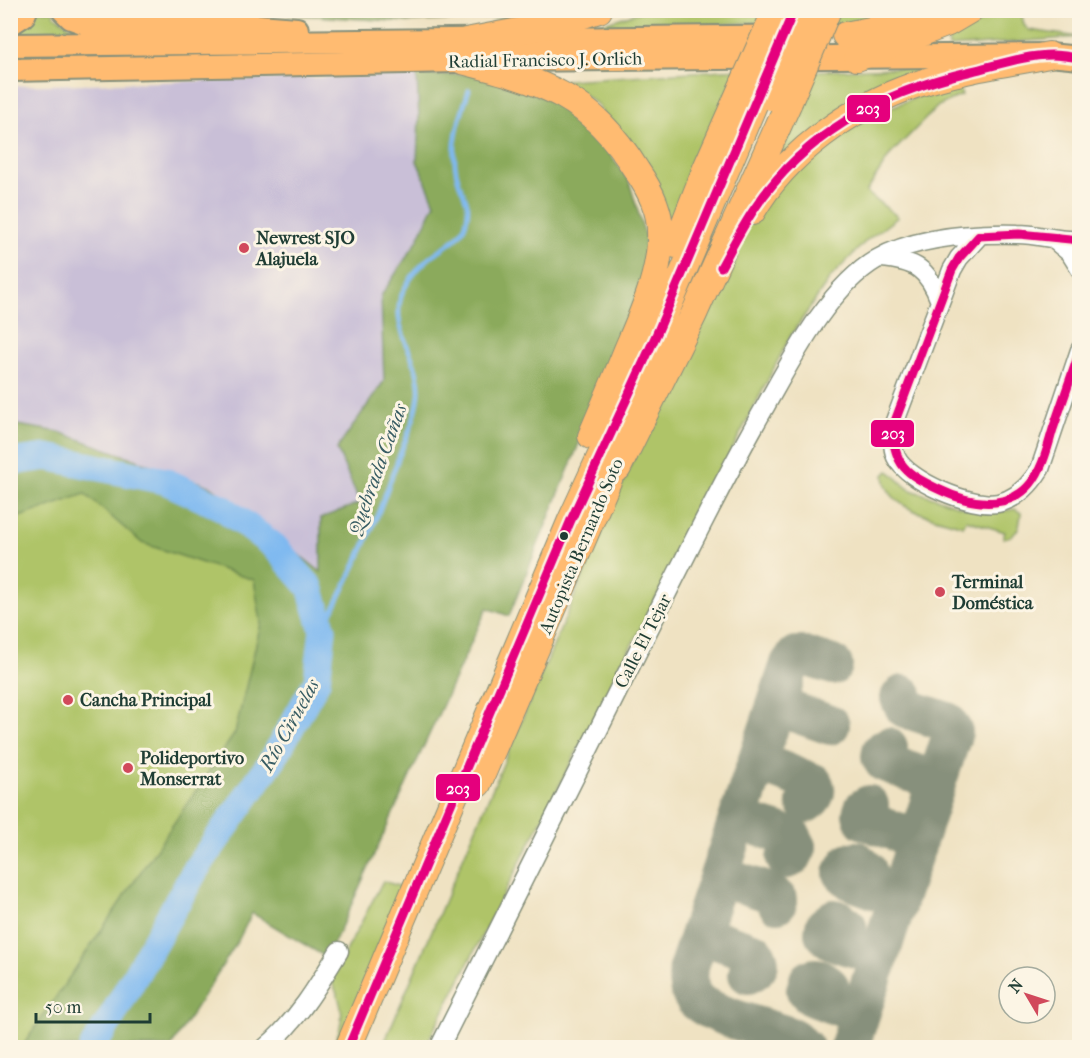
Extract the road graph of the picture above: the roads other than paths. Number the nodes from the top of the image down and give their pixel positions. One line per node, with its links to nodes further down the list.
1 (26, 10): 10 (main road)
2 (63, 10): 12 (main road)
3 (598, 10): 14 (highway)
4 (776, 10): 20 (highway, Autopista Bernardo Soto, bridge)
5 (794, 10): 20 (highway, Autopista Bernardo Soto)
6 (809, 10): 20 (highway, Autopista Bernardo Soto, bridge)
7 (828, 10): 20 (highway, Autopista Bernardo Soto, bridge)
8 (933, 10): 11 (highway)
9 (970, 10): 17 (highway)
10 (10, 24)
11 (845, 35): 14 (main road, Radial Francisco J. Orlich)
12 (430, 41): 13 (main road, Radial Francisco J. Orlich); 14 (main road, Radial Francisco J. Orlich)
13 (10, 45)
14 (464, 51): 17 (main road, Radial Francisco J. Orlich); 19 (main road, Radial Francisco J. Orlich); 30 (highway)
15 (1080, 53): 16 (main road)
16 (1049, 55): 17 (main road, Radial Francisco J. Orlich); 18 (main road, Radial Francisco J. Orlich); 27 (highway)
17 (857, 58)
18 (1080, 58)
19 (10, 70)
20 (766, 94): 27 (highway, Autopista Bernardo Soto); 29 (highway, Autopista Bernardo Soto)
21 (979, 236): 22 (street, Calle El Tejar); 24 (street, Calle El Tejar); 26 (street)
22 (1052, 238): 23 (street, Calle El Tejar); 25 (street)
23 (1080, 240)
24 (879, 258): 26 (street); 35 (street, Calle El Tejar)
25 (1080, 269)
26 (940, 301): 28 (street)
27 (694, 314): 29 (highway)
28 (1080, 351)
29 (580, 524): 30 (highway, Autopista Bernardo Soto); 34 (highway, Autopista Bernardo Soto)
30 (410, 902): 33 (highway, Autopista Bernardo Soto)
31 (339, 951): 32 (street)
32 (266, 1047)
33 (348, 1047)
34 (365, 1047)
35 (439, 1047)

